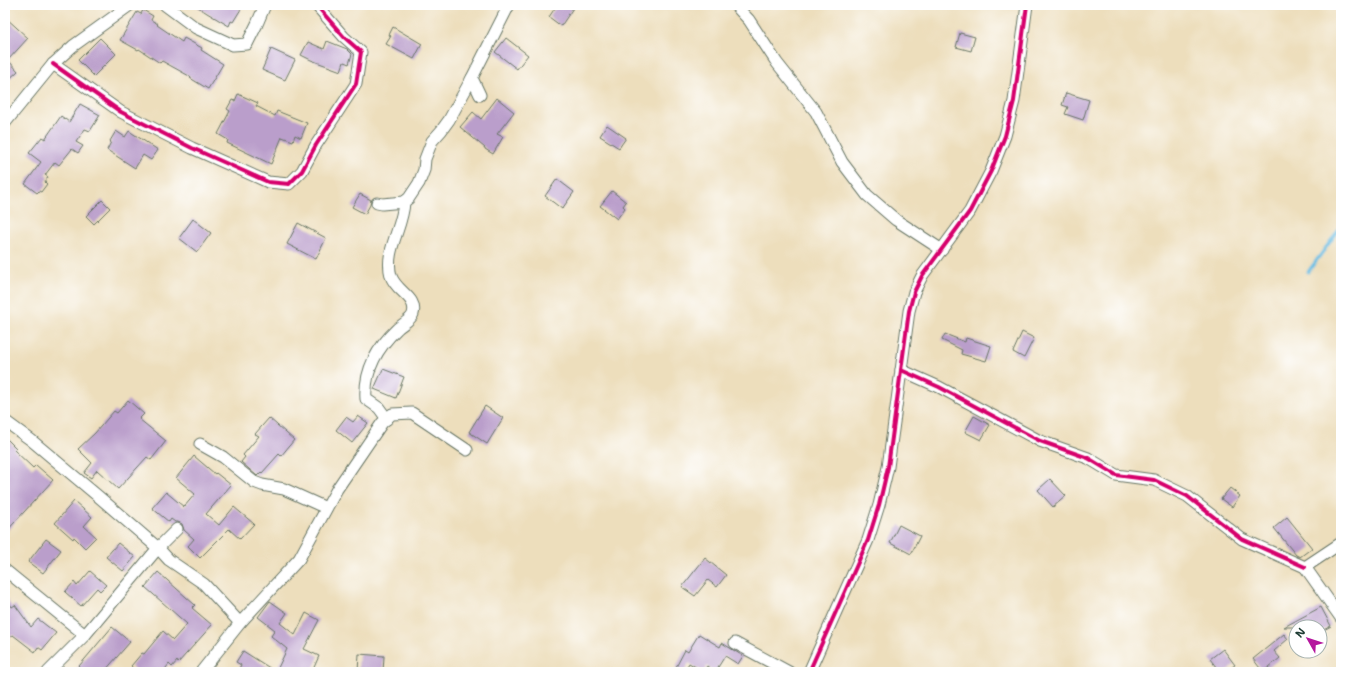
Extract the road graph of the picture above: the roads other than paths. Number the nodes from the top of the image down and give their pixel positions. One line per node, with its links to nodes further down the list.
1 (130, 5): 8 (street)
2 (165, 5): 3 (street)
3 (265, 5)
4 (315, 5): 8 (street)
5 (510, 5): 9 (street)
6 (735, 5): 14 (street)
7 (1027, 5): 14 (street)
8 (53, 64): 11 (street)
9 (472, 78): 10 (street); 12 (street)
10 (480, 96)
11 (5, 123)
12 (404, 202): 13 (street); 16 (street)
13 (377, 203)
14 (942, 250): 15 (street)
15 (901, 370): 24 (street); 33 (street)
16 (387, 419): 19 (street); 20 (street)
17 (5, 421): 23 (street)
18 (200, 444): 20 (street)
19 (467, 450)
20 (326, 508): 27 (street)
21 (177, 529): 23 (street)
22 (1341, 543): 24 (street)
23 (158, 548): 27 (street); 28 (street)
24 (1305, 568): 26 (street)
25 (5, 570): 28 (street)
26 (1341, 618)
27 (240, 623): 31 (street)
28 (85, 635): 30 (street)
29 (735, 643): 32 (street)
30 (48, 672)
31 (201, 672)
32 (789, 672)
33 (809, 672)

